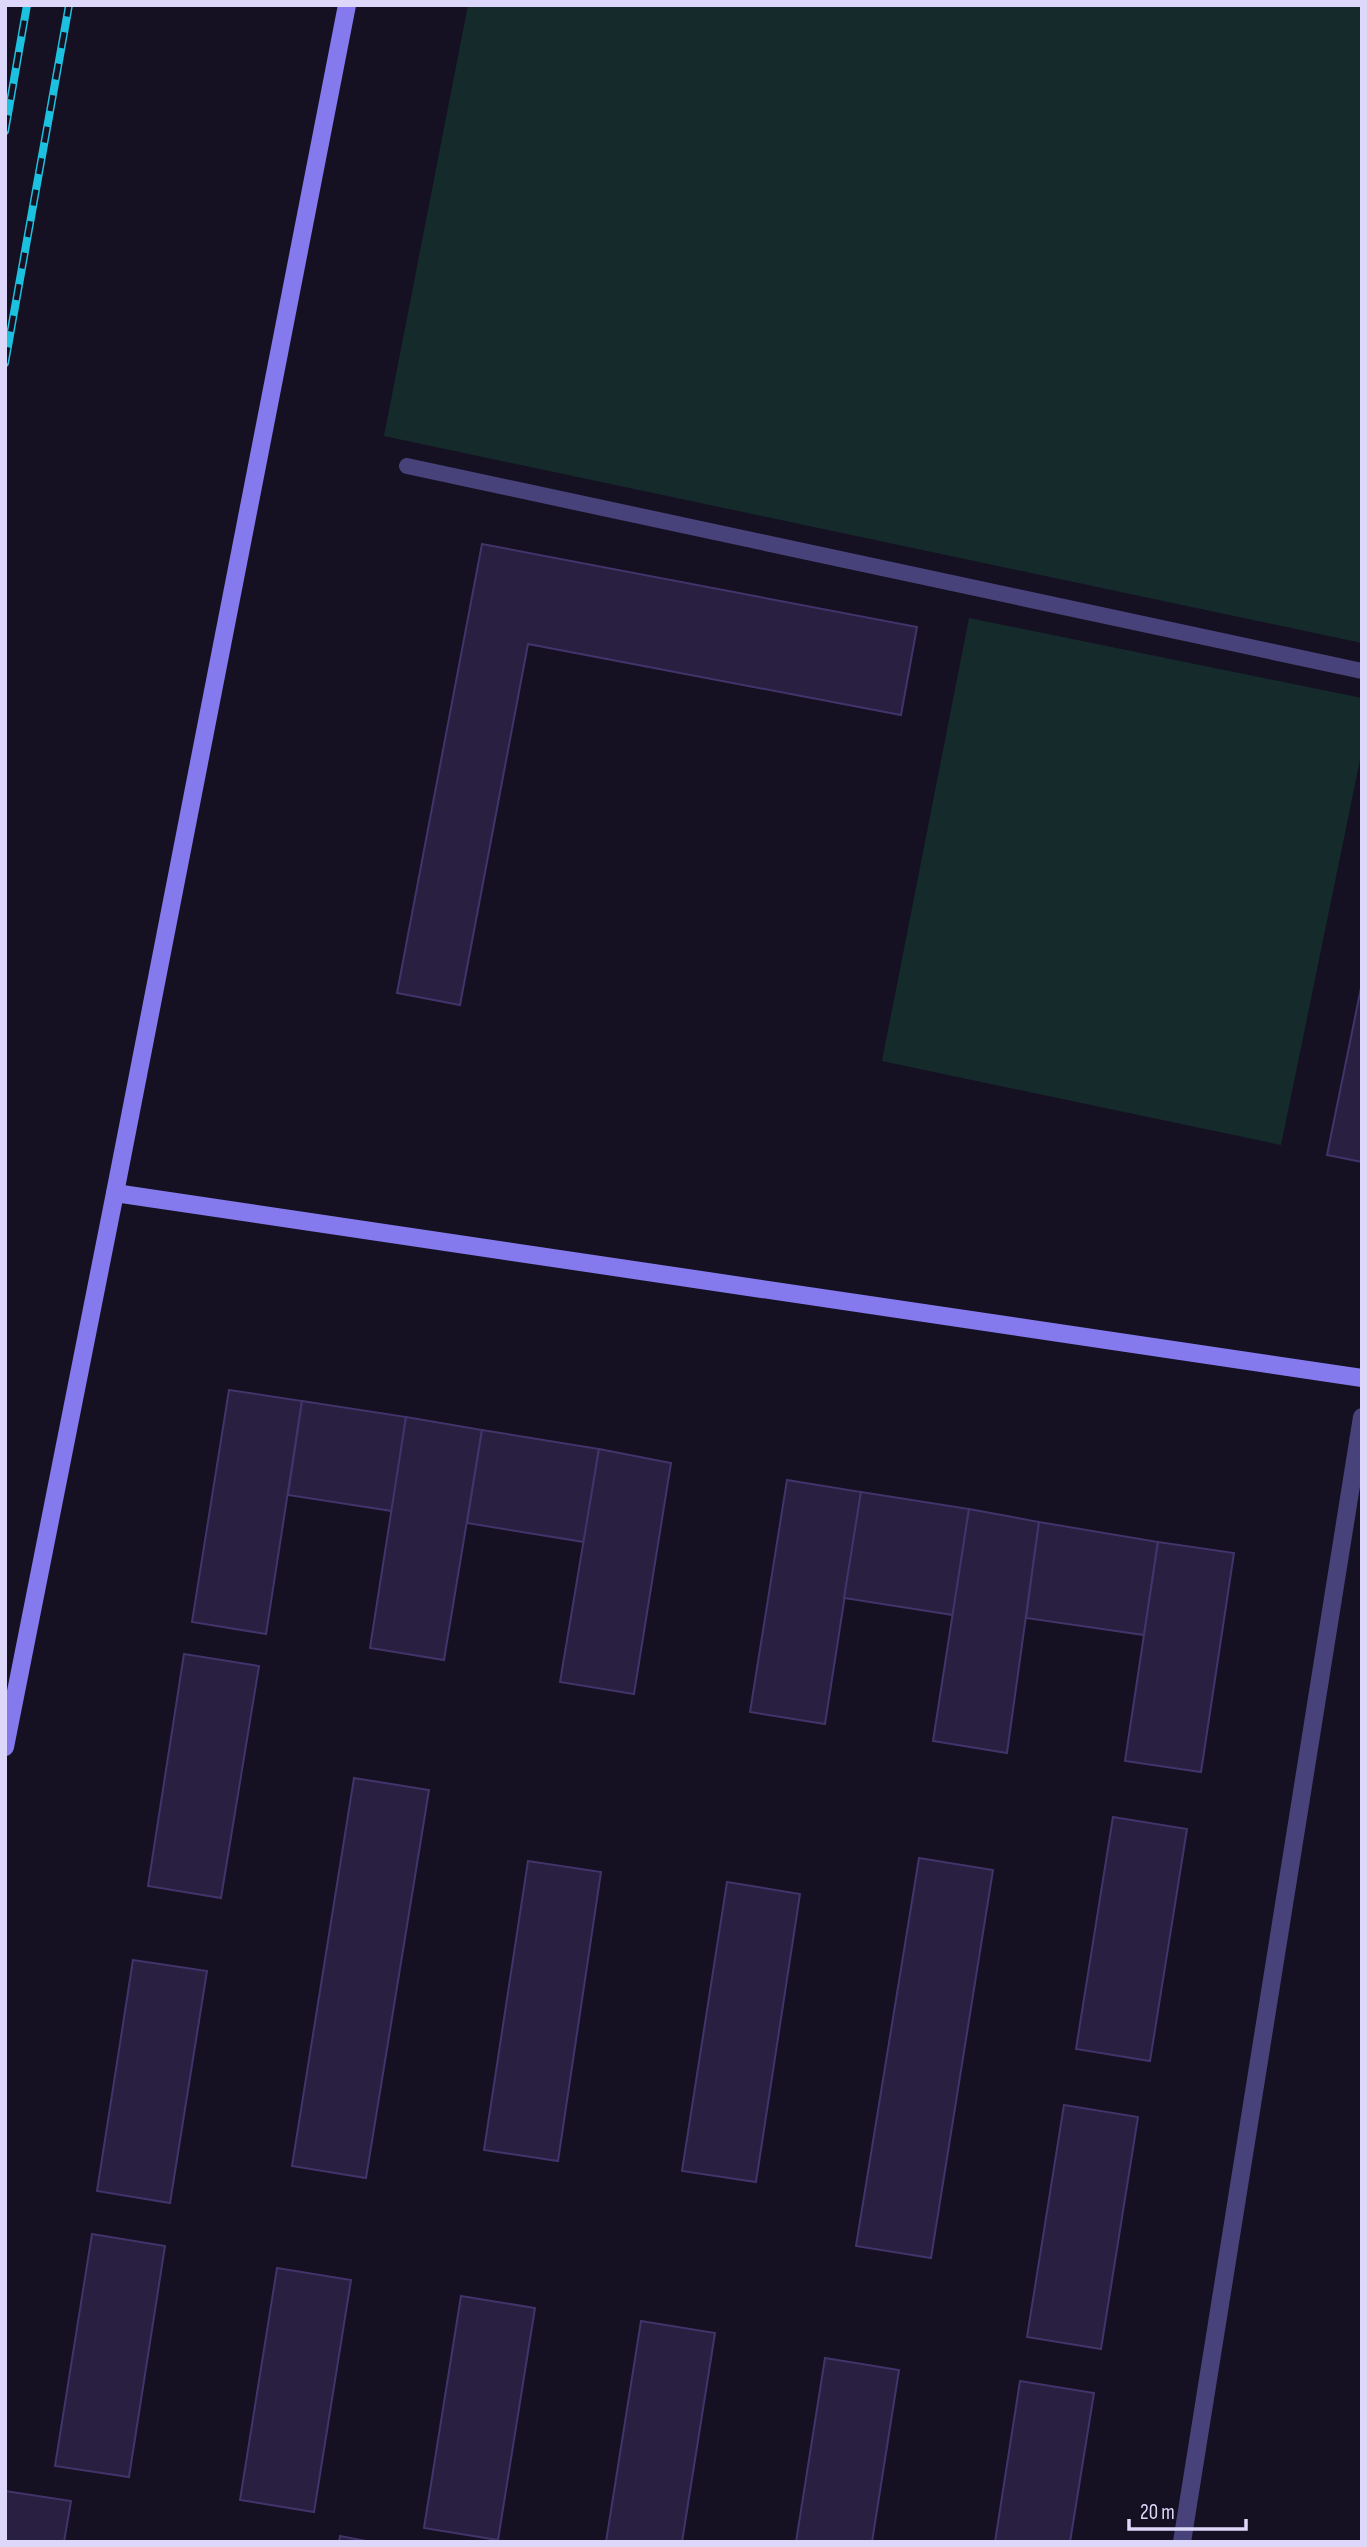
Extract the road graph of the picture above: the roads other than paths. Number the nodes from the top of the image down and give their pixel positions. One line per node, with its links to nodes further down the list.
1 (347, 5): 4 (street)
2 (407, 466): 3 (lane)
3 (1362, 671)
4 (115, 1193): 5 (street); 7 (street)
5 (1362, 1378)
6 (1362, 1417): 9 (street)
7 (9, 1704): 8 (street)
8 (5, 1747)
9 (1182, 2542)

